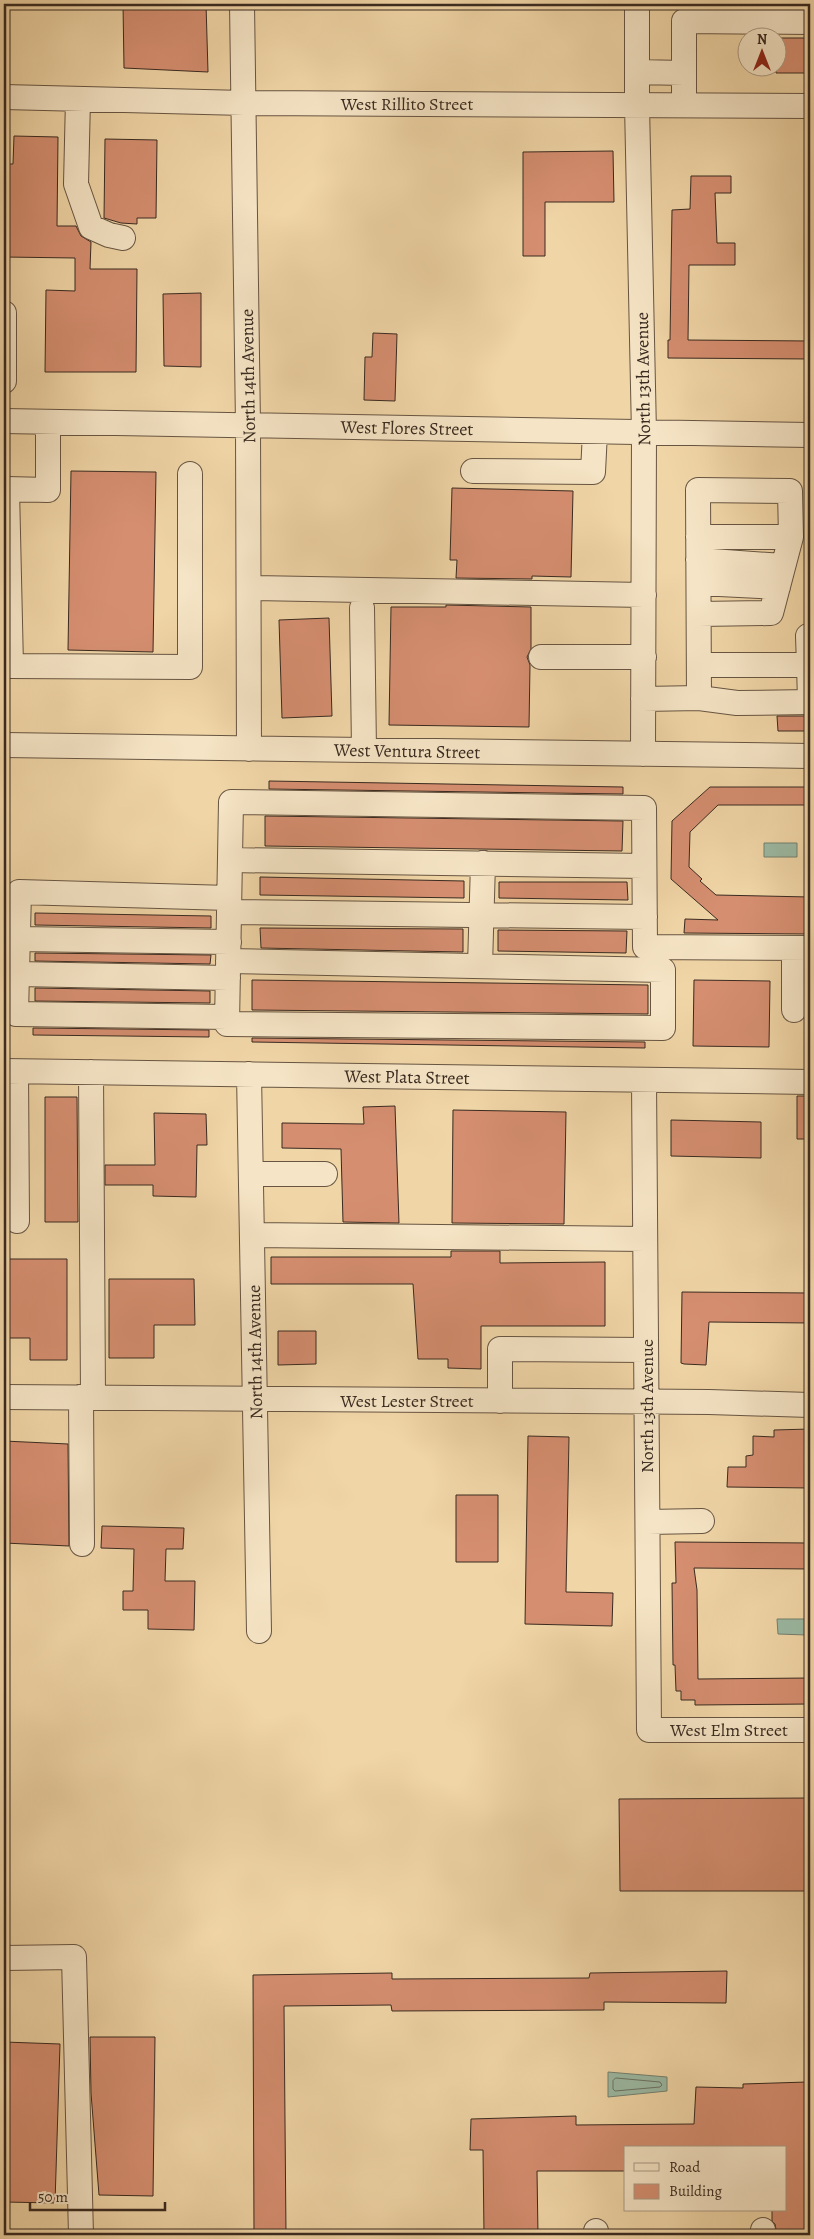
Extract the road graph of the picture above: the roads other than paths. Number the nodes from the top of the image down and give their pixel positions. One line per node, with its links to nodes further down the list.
1 (242, 4): 8 (street, North 14th Avenue)
2 (637, 4): 4 (street, North 13th Avenue)
3 (810, 22): 5 (street)
4 (637, 72): 5 (street); 9 (street, North 13th Avenue)
5 (684, 73): 10 (street)
6 (4, 97): 7 (street, West Rillito Street)
7 (78, 99): 8 (street, West Rillito Street); 12 (street)
8 (244, 103): 9 (street, West Rillito Street); 17 (street, North 14th Avenue)
9 (637, 105): 10 (street, West Rillito Street); 19 (street, North 13th Avenue)
10 (684, 105): 11 (street, West Rillito Street)
11 (810, 106)
12 (123, 238)
13 (4, 314): 14 (street)
14 (4, 381)
15 (4, 421): 16 (street, West Flores Street)
16 (48, 422): 17 (street, West Flores Street); 22 (street)
17 (248, 425): 18 (street, West Flores Street); 26 (street, North 14th Avenue)
18 (595, 432): 19 (street, West Flores Street); 21 (street)
19 (644, 433): 20 (street, West Flores Street); 27 (street, North 13th Avenue)
20 (810, 435)
21 (473, 470)
22 (190, 474)
23 (791, 537): 24 (street); 24 (street); 25 (street)
24 (699, 560): 25 (street); 29 (street)
25 (781, 576): 29 (street)
26 (249, 588): 27 (street); 38 (street, North 14th Avenue)
27 (644, 595): 32 (street, North 13th Avenue)
28 (362, 608): 39 (street)
29 (699, 614): 33 (street)
30 (810, 636): 34 (street)
31 (541, 657): 32 (street)
32 (644, 658): 36 (street, North 13th Avenue)
33 (699, 665): 34 (street); 35 (street)
34 (809, 665): 35 (street)
35 (700, 698): 36 (street)
36 (643, 699): 40 (street, North 13th Avenue)
37 (4, 745): 38 (street, West Ventura Street)
38 (249, 749): 39 (street, West Ventura Street)
39 (364, 750): 40 (street, West Ventura Street)
40 (643, 754): 41 (street, West Ventura Street)
41 (810, 756)
42 (230, 860): 43 (street); 44 (street); 45 (street)
43 (483, 863): 44 (street); 46 (street)
44 (644, 866): 47 (street)
45 (229, 905): 46 (street); 48 (street); 51 (street)
46 (482, 915): 47 (street); 52 (street)
47 (645, 917): 50 (street)
48 (18, 939): 51 (street); 53 (street)
49 (802, 948): 50 (street); 54 (street)
50 (663, 958): 52 (street); 55 (street)
51 (228, 960): 52 (street); 53 (street); 55 (street)
52 (480, 966)
53 (17, 974): 55 (street)
54 (794, 1010)
55 (227, 1017)
56 (10, 1072): 57 (street, West Plata Street); 63 (street)
57 (91, 1072): 58 (street, West Plata Street); 68 (street)
58 (249, 1074): 59 (street, West Plata Street); 61 (street, North 14th Avenue)
59 (644, 1081): 60 (street, West Plata Street); 65 (street, North 13th Avenue)
60 (810, 1082)
61 (251, 1174): 62 (street); 64 (street, North 14th Avenue)
62 (325, 1174)
63 (17, 1221)
64 (252, 1235): 65 (street); 69 (street, North 14th Avenue)
65 (645, 1239): 66 (street, North 13th Avenue)
66 (646, 1350): 70 (street); 71 (street, North 13th Avenue)
67 (4, 1397): 68 (street, West Lester Street)
68 (87, 1397): 69 (street, West Lester Street); 75 (street)
69 (256, 1398): 70 (street, West Lester Street); 76 (street, North 14th Avenue)
70 (500, 1401): 71 (street, West Lester Street)
71 (646, 1401): 72 (street, West Lester Street); 74 (street, North 13th Avenue)
72 (810, 1405)
73 (702, 1521): 74 (street)
74 (648, 1522): 77 (street, North 13th Avenue)
75 (82, 1544)
76 (259, 1631)
77 (649, 1730): 78 (street, West Elm Street)
78 (810, 1730)
79 (4, 1958): 80 (street)
80 (81, 2235)

